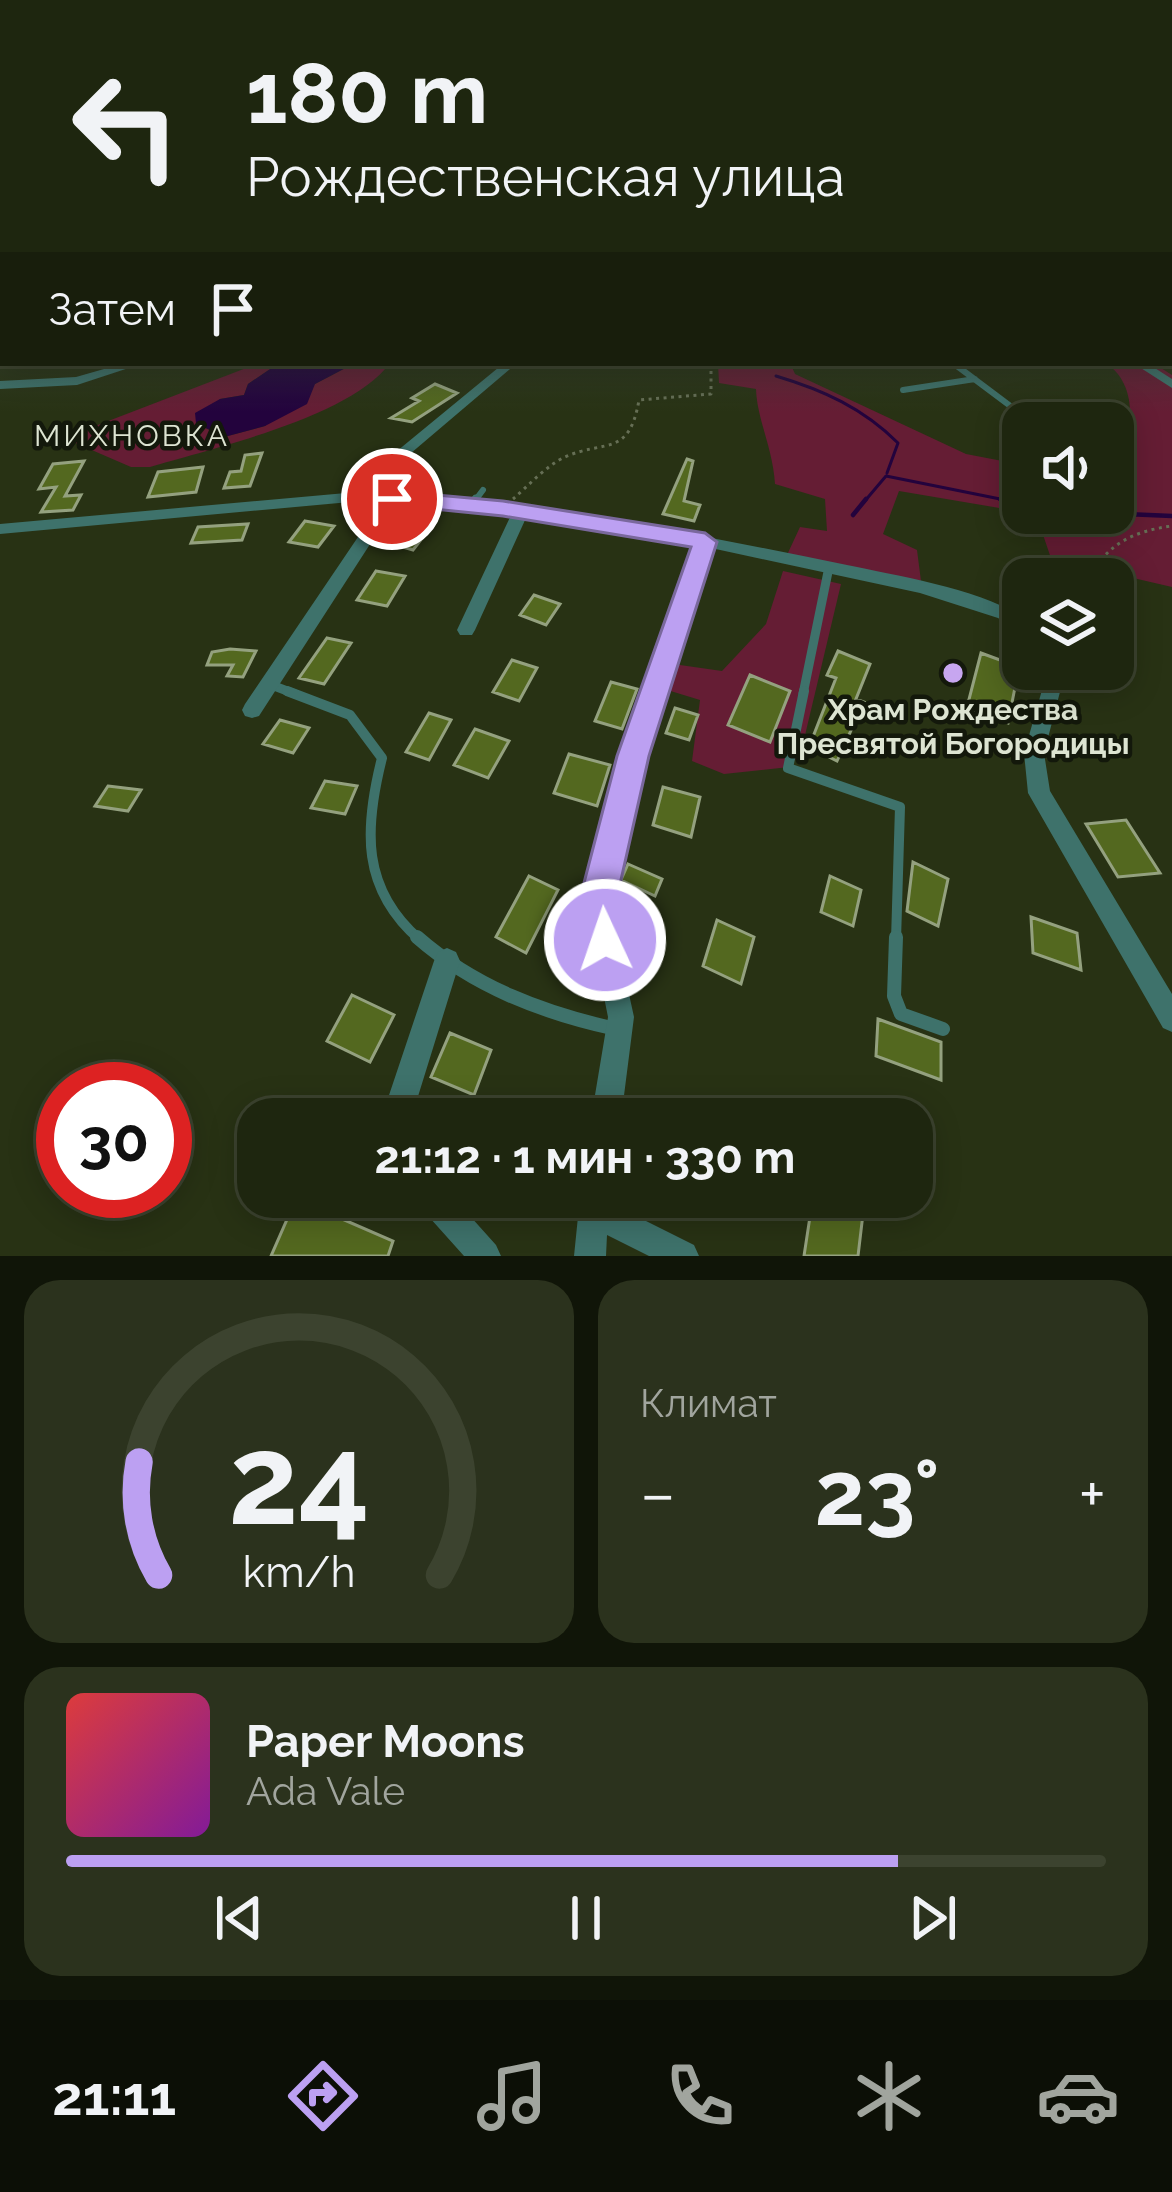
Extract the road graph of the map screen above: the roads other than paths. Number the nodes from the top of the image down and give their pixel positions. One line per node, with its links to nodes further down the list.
1 (128, 366): 7 (street)
2 (507, 366): 11 (street)
3 (957, 366): 5 (lane)
4 (1144, 366): 6 (street)
5 (975, 379): 8 (lane); 9 (lane)
6 (1172, 384)
7 (0, 385)
8 (903, 390)
9 (1006, 402)
10 (483, 490): 13 (lane)
11 (350, 497): 12 (street); 15 (street)
12 (392, 499): 13 (street); 20 (street)
13 (471, 506): 14 (street)
14 (512, 510): 16 (street); 19 (street)
15 (0, 529)
16 (705, 542): 17 (street); 26 (street)
17 (830, 567): 18 (street); 25 (lane)
18 (1002, 612)
19 (466, 631)
20 (269, 684): 22 (street); 23 (lane)
21 (1051, 690): 24 (street)
22 (252, 710)
23 (447, 961): 26 (lane); 27 (street)
24 (1172, 1018)
25 (943, 1029)
26 (620, 1030): 28 (street)
27 (403, 1098)
28 (609, 1098)
29 (451, 1218): 32 (street)
30 (593, 1218): 33 (street)
31 (618, 1218): 34 (street)
32 (485, 1256)
33 (590, 1256)
34 (682, 1256)

